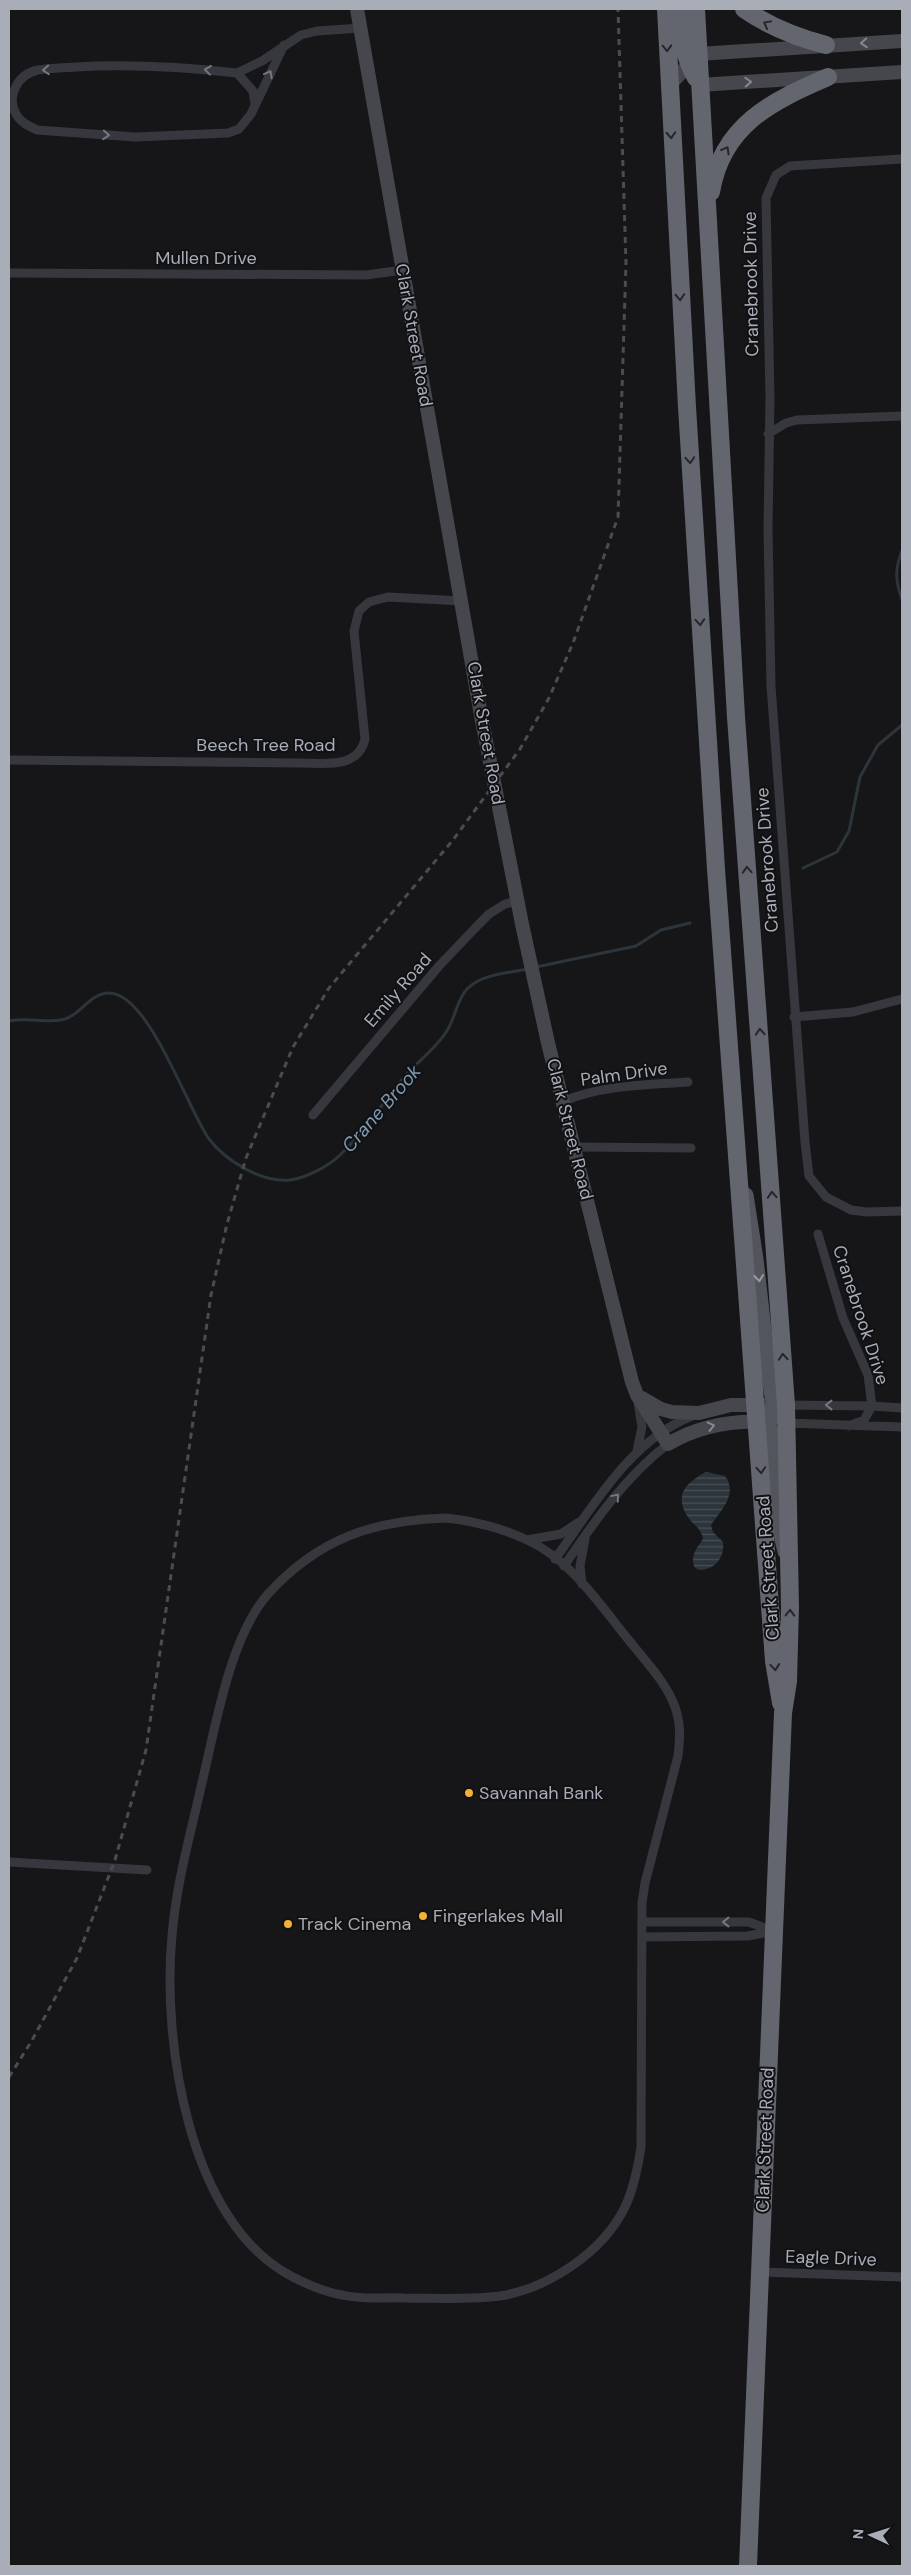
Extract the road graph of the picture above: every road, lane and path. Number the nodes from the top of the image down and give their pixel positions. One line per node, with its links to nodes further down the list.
1 (666, 9): 14 (highway, one-way to 14)
2 (680, 9): 9 (highway)
3 (696, 9): 9 (highway)
4 (744, 9): 8 (highway, one-way to 4)
5 (359, 19): 7 (street); 18 (street, Clark Street Road)
6 (902, 41): 8 (street, one-way to 8)
7 (284, 45): 11 (street); 15 (street, one-way to 7)
8 (826, 46): 9 (street)
9 (693, 59): 13 (highway); 14 (street)
10 (902, 72): 12 (street)
11 (237, 73): 15 (street); 15 (street, one-way to 15)
12 (828, 77): 13 (street, one-way to 12); 17 (highway, one-way to 12)
13 (699, 84): 17 (highway, Clark Street Road)
14 (668, 87): 38 (highway, one-way to 38)
15 (255, 104)
16 (902, 158): 21 (street, Cranebrook Drive)
17 (707, 213): 38 (highway, Clark Street Road, one-way to 17)
18 (403, 270): 19 (street, Mullen Drive); 22 (street, Clark Street Road)
19 (9, 272)
20 (902, 416): 21 (street)
21 (768, 434): 26 (street, Cranebrook Drive)
22 (462, 601): 23 (street, Beech Tree Road); 24 (street, Clark Street Road)
23 (9, 760)
24 (517, 901): 28 (street, Clark Street Road); 29 (street, Emily Road)
25 (902, 999): 26 (street)
26 (794, 1017): 32 (street, Cranebrook Drive)
27 (688, 1082): 28 (street, Palm Drive)
28 (564, 1102): 30 (street, Clark Street Road)
29 (313, 1115)
30 (576, 1147): 31 (street); 34 (street, Clark Street Road)
31 (691, 1148)
32 (902, 1211)
33 (818, 1234): 35 (street, Cranebrook Drive)
34 (637, 1395): 37 (street); 41 (street, Clark Street Road); 42 (street)
35 (872, 1406): 36 (street, Cranebrook Drive); 38 (street, Cranebrook Drive, one-way to 38); 39 (street)
36 (902, 1408)
37 (699, 1413): 38 (street); 41 (street)
38 (772, 1414): 39 (street); 41 (street, one-way to 38); 49 (highway, Clark Street Road, one-way to 49); 49 (highway, Clark Street Road, one-way to 38)
39 (848, 1427): 40 (street)
40 (902, 1427)
41 (664, 1438): 42 (street); 44 (street, one-way to 41)
42 (637, 1452): 43 (street)
43 (587, 1516): 45 (street); 46 (street)
44 (586, 1535): 47 (street); 48 (street)
45 (527, 1540): 46 (street); 54 (street)
46 (555, 1559): 47 (street)
47 (564, 1566): 48 (street)
48 (582, 1584): 52 (street)
49 (783, 1713): 53 (highway, Clark Street Road)
50 (9, 1862): 51 (street)
51 (147, 1870)
52 (642, 1922): 53 (street, one-way to 52); 54 (street)
53 (773, 1931): 54 (street); 55 (highway, Clark Street Road)
54 (642, 1937)
55 (760, 2272): 56 (street, Eagle Drive); 57 (highway, Clark Street Road)
56 (902, 2277)
57 (748, 2566)

